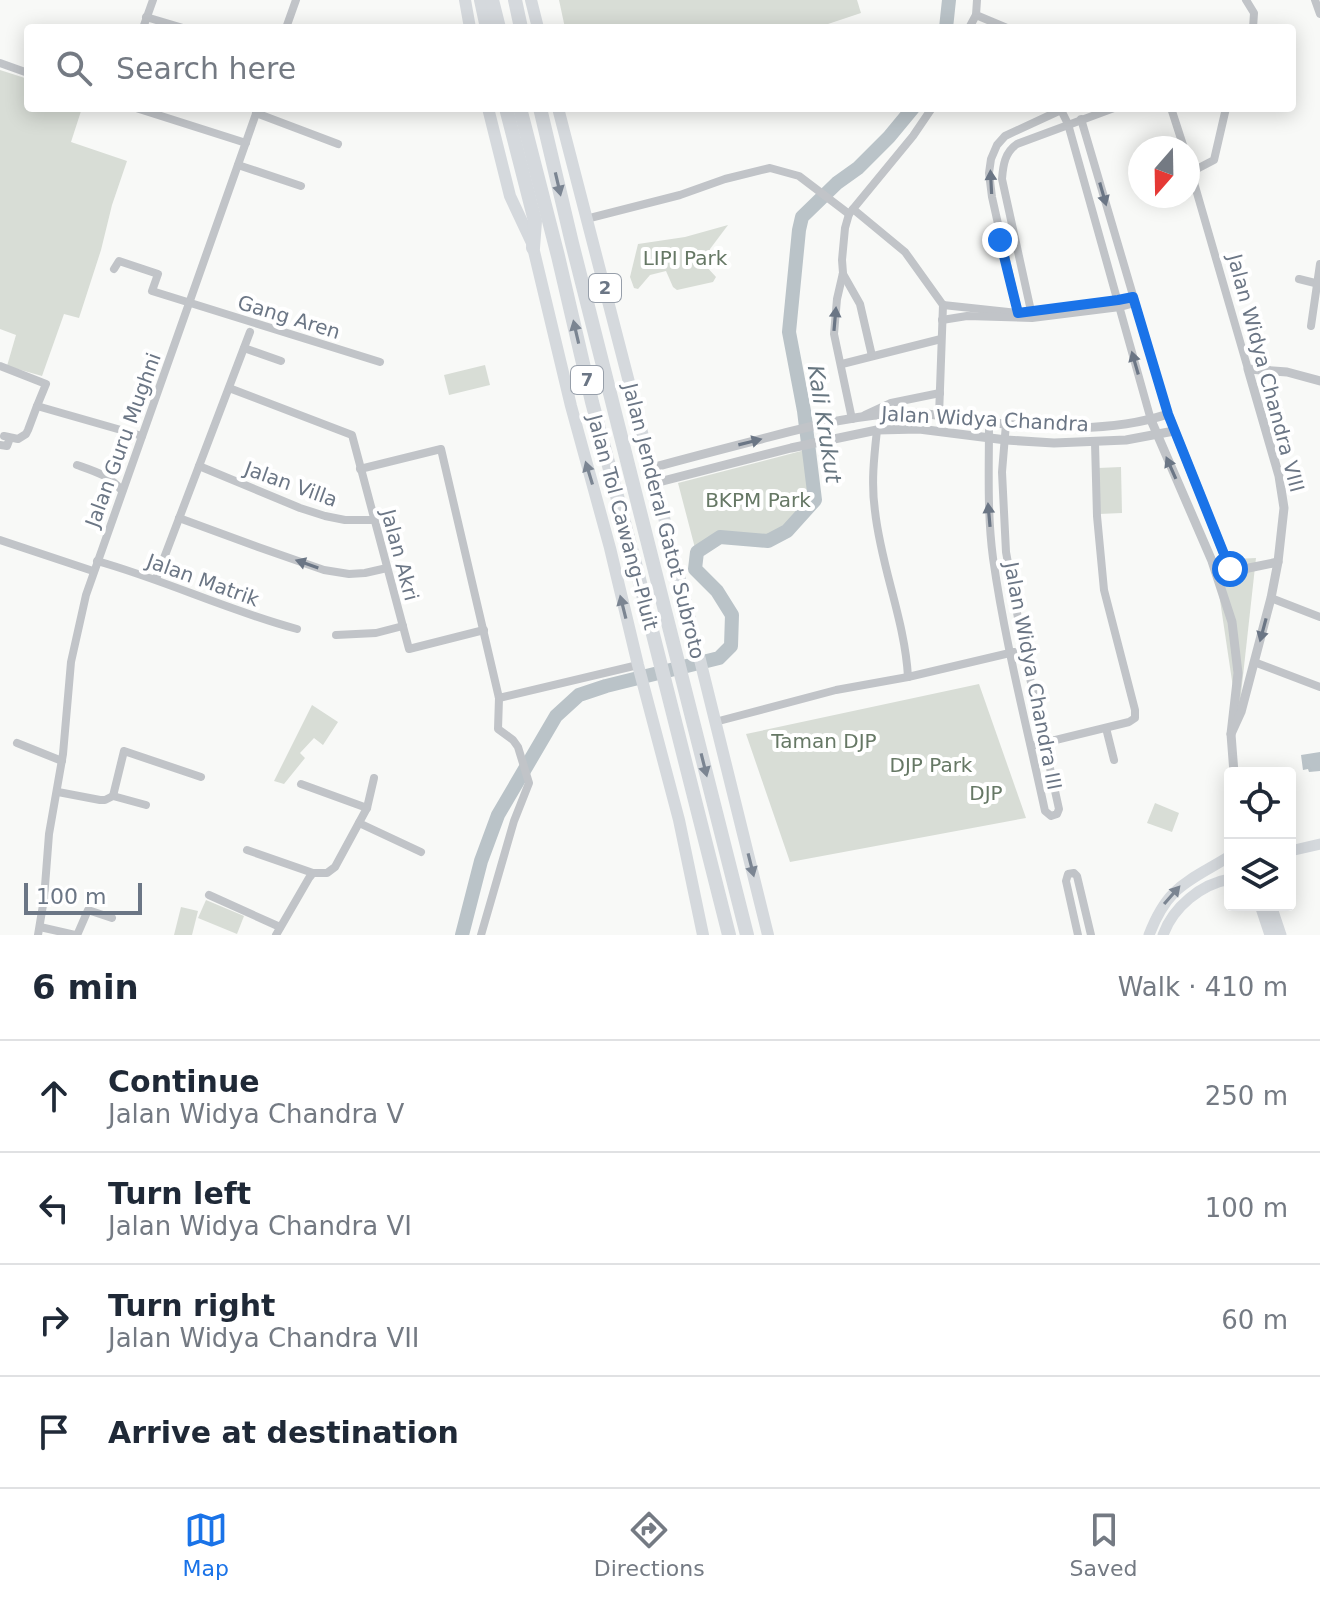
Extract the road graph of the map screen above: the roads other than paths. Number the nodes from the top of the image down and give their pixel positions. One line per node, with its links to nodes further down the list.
1 (153, 0): 13 (street)
2 (296, 0): 16 (street)
3 (465, 0): 17 (highway)
4 (481, 0): 18 (highway)
5 (492, 0): 19 (highway)
6 (515, 0): 20 (highway)
7 (531, 0): 21 (highway)
8 (977, 0): 12 (street)
9 (1246, 0): 24 (street)
10 (1315, 0): 11 (street)
11 (1320, 14)
12 (976, 15): 22 (street); 23 (street)
13 (146, 17): 14 (street); 15 (street)
14 (144, 24)
15 (170, 24)
16 (287, 24)
17 (469, 24)
18 (486, 24)
19 (498, 24)
20 (520, 24)
21 (537, 24)
22 (971, 24)
23 (997, 24)
24 (1253, 24)
25 (0, 63): 26 (street)
26 (24, 72)
27 (149, 112): 44 (street)
28 (257, 112): 44 (street, Jalan Guru Mughni)
29 (259, 112): 45 (street)
30 (489, 112): 52 (highway)
31 (507, 112): 52 (highway)
32 (521, 112): 160 (highway, Jalan Tol Cawang–Pluit / 7, one-way to 32)
33 (541, 112): 161 (highway, Jalan Tol Cawang–Pluit / 7, one-way to 161)
34 (559, 112): 51 (highway, Jalan Jenderal Gatot Subroto / 2)
35 (929, 112): 50 (street)
36 (1055, 112): 63 (street, one-way to 36)
37 (1062, 112): 42 (street)
38 (1102, 112): 41 (street)
39 (1172, 112): 43 (street)
40 (1225, 112): 47 (street)
41 (1081, 119): 42 (street); 58 (street, one-way to 58)
42 (1068, 124): 60 (street); 62 (street)
43 (1180, 136)
44 (246, 143): 46 (street, Jalan Guru Mughni)
45 (338, 144)
46 (238, 165): 48 (street); 59 (street, Jalan Guru Mughni)
47 (1200, 167)
48 (301, 186)
49 (1200, 203): 74 (street, Jalan Widya Chandra VIII)
50 (851, 212): 51 (street); 55 (street); 61 (street)
51 (586, 219): 100 (highway, Jalan Jenderal Gatot Subroto / 2)
52 (533, 248): 120 (highway, one-way to 52)
53 (1320, 264): 57 (street)
54 (114, 269): 59 (street, Gang Aren)
55 (843, 273): 69 (street); 72 (street, one-way to 55)
56 (1299, 279): 57 (street)
57 (1319, 284): 65 (street)
58 (1134, 300): 60 (street); 81 (street)
59 (188, 303): 71 (street, Gang Aren); 90 (street, Jalan Guru Mughni)
60 (1119, 304): 62 (street); 64 (street); 84 (street, one-way to 60)
61 (943, 305): 63 (street); 64 (street)
62 (1031, 311): 63 (street)
63 (1018, 313)
64 (942, 320): 67 (street)
65 (1311, 326)
66 (250, 332): 68 (street)
67 (941, 339): 69 (street); 79 (street)
68 (244, 348): 70 (street); 78 (street)
69 (872, 356): 72 (street)
70 (281, 361)
71 (380, 362)
72 (842, 364): 83 (street)
73 (0, 366): 80 (street)
74 (1248, 369): 75 (street); 77 (street, Jalan Widya Chandra VIII)
75 (1270, 370): 76 (street); 77 (street)
76 (1320, 381)
77 (1253, 382): 107 (street, Jalan Widya Chandra VIII)
78 (229, 388): 96 (street, Jalan Akri); 98 (street)
79 (940, 393): 82 (street); 83 (street)
80 (37, 406): 90 (street); 92 (street)
81 (1168, 414): 84 (street, Jalan Widya Chandra); 88 (street)
82 (939, 416): 83 (street, Jalan Widya Chandra); 85 (street, Jalan Widya Chandra)
83 (857, 418): 95 (street, Jalan Widya Chandra, one-way to 83)
84 (1151, 420): 86 (street, Jalan Widya Chandra); 89 (street)
85 (989, 423): 86 (street, Jalan Widya Chandra); 91 (street, Jalan Widya Chandra III)
86 (1006, 424): 93 (street, Jalan Widya Chandra III)
87 (877, 430): 91 (street, Jalan Widya Chandra); 99 (street, Jalan Widya Chandra); 121 (street)
88 (1174, 431): 89 (street, Jalan Widya Chandra); 107 (street)
89 (1157, 435): 94 (street, Jalan Widya Chandra); 123 (street, one-way to 89)
90 (142, 436): 102 (street, Jalan Guru Mughni)
91 (989, 437): 93 (street, Jalan Widya Chandra); 118 (street, Jalan Widya Chandra III, one-way to 91)
92 (5, 440)
93 (1006, 440): 94 (street, Jalan Widya Chandra); 117 (street, Jalan Widya Chandra III)
94 (1095, 443): 126 (street)
95 (712, 452): 99 (street); 100 (street, Jalan Widya Chandra)
96 (359, 464): 104 (street, Jalan Akri); 115 (street)
97 (77, 465): 102 (street)
98 (199, 466): 103 (street); 104 (street, Jalan Villa)
99 (716, 467): 101 (street, Jalan Widya Chandra)
100 (651, 468): 101 (highway, Jalan Jenderal Gatot Subroto / 2)
101 (655, 483): 125 (highway, Jalan Jenderal Gatot Subroto / 2)
102 (122, 491): 106 (street, Jalan Guru Mughni)
103 (179, 518): 108 (street, one-way to 103); 110 (street)
104 (374, 520): 108 (street, Jalan Akri)
105 (0, 540): 109 (street)
106 (97, 561): 109 (street, Jalan Guru Mughni); 110 (street, Jalan Matrik)
107 (1278, 566): 111 (street, Jalan Widya Chandra VIII)
108 (387, 568): 113 (street, Jalan Akri)
109 (93, 571): 131 (street, Jalan Guru Mughni)
110 (156, 579): 114 (street, Jalan Matrik)
111 (1271, 598): 112 (street); 119 (street, Jalan Widya Chandra VIII, one-way to 119)
112 (1320, 617)
113 (403, 626): 115 (street, Jalan Akri); 116 (street)
114 (297, 629)
115 (484, 630): 124 (street)
116 (336, 635)
117 (1024, 651): 118 (street); 128 (street, Jalan Widya Chandra III)
118 (1010, 653): 121 (street); 129 (street, Jalan Widya Chandra III)
119 (1254, 662): 122 (street); 123 (street, Jalan Widya Chandra VIII)
120 (639, 669): 124 (street); 159 (highway)
121 (908, 677): 125 (street)
122 (1320, 687)
123 (1241, 689): 132 (street, Jalan Widya Chandra VIII)
124 (499, 698): 158 (street)
125 (715, 722): 162 (highway, Jalan Jenderal Gatot Subroto / 2, one-way to 162)
126 (1106, 728): 128 (street); 130 (street)
127 (17, 743): 131 (street)
128 (1044, 743): 129 (street); 129 (street, Jalan Widya Chandra III)
129 (1031, 746)
130 (1114, 760)
131 (62, 761): 136 (street, Jalan Guru Mughni)
132 (1234, 767)
133 (201, 777): 137 (street)
134 (374, 778): 139 (street)
135 (301, 784): 139 (street)
136 (58, 792): 137 (street); 155 (street, Jalan Guru Mughni)
137 (113, 796): 138 (street)
138 (146, 805)
139 (367, 808): 140 (street)
140 (359, 823): 144 (street); 148 (street)
141 (1320, 844): 143 (main road)
142 (247, 850): 148 (street)
143 (1296, 850)
144 (421, 852)
145 (1224, 860): 147 (main road)
146 (1224, 865): 147 (main road)
147 (1210, 868): 165 (main road, one-way to 147)
148 (313, 873): 156 (street)
149 (1224, 880): 166 (main road)
150 (209, 895): 156 (street)
151 (1263, 911): 157 (main road)
152 (1273, 911): 154 (main road)
153 (112, 918): 155 (street)
154 (1275, 918): 157 (main road); 167 (main road)
155 (39, 931)
156 (278, 931)
157 (1273, 934)
158 (481, 935)
159 (703, 935)
160 (726, 935)
161 (747, 935)
162 (768, 935)
163 (1078, 935): 164 (street)
164 (1091, 935)
165 (1149, 935)
166 (1163, 935)
167 (1290, 935)

